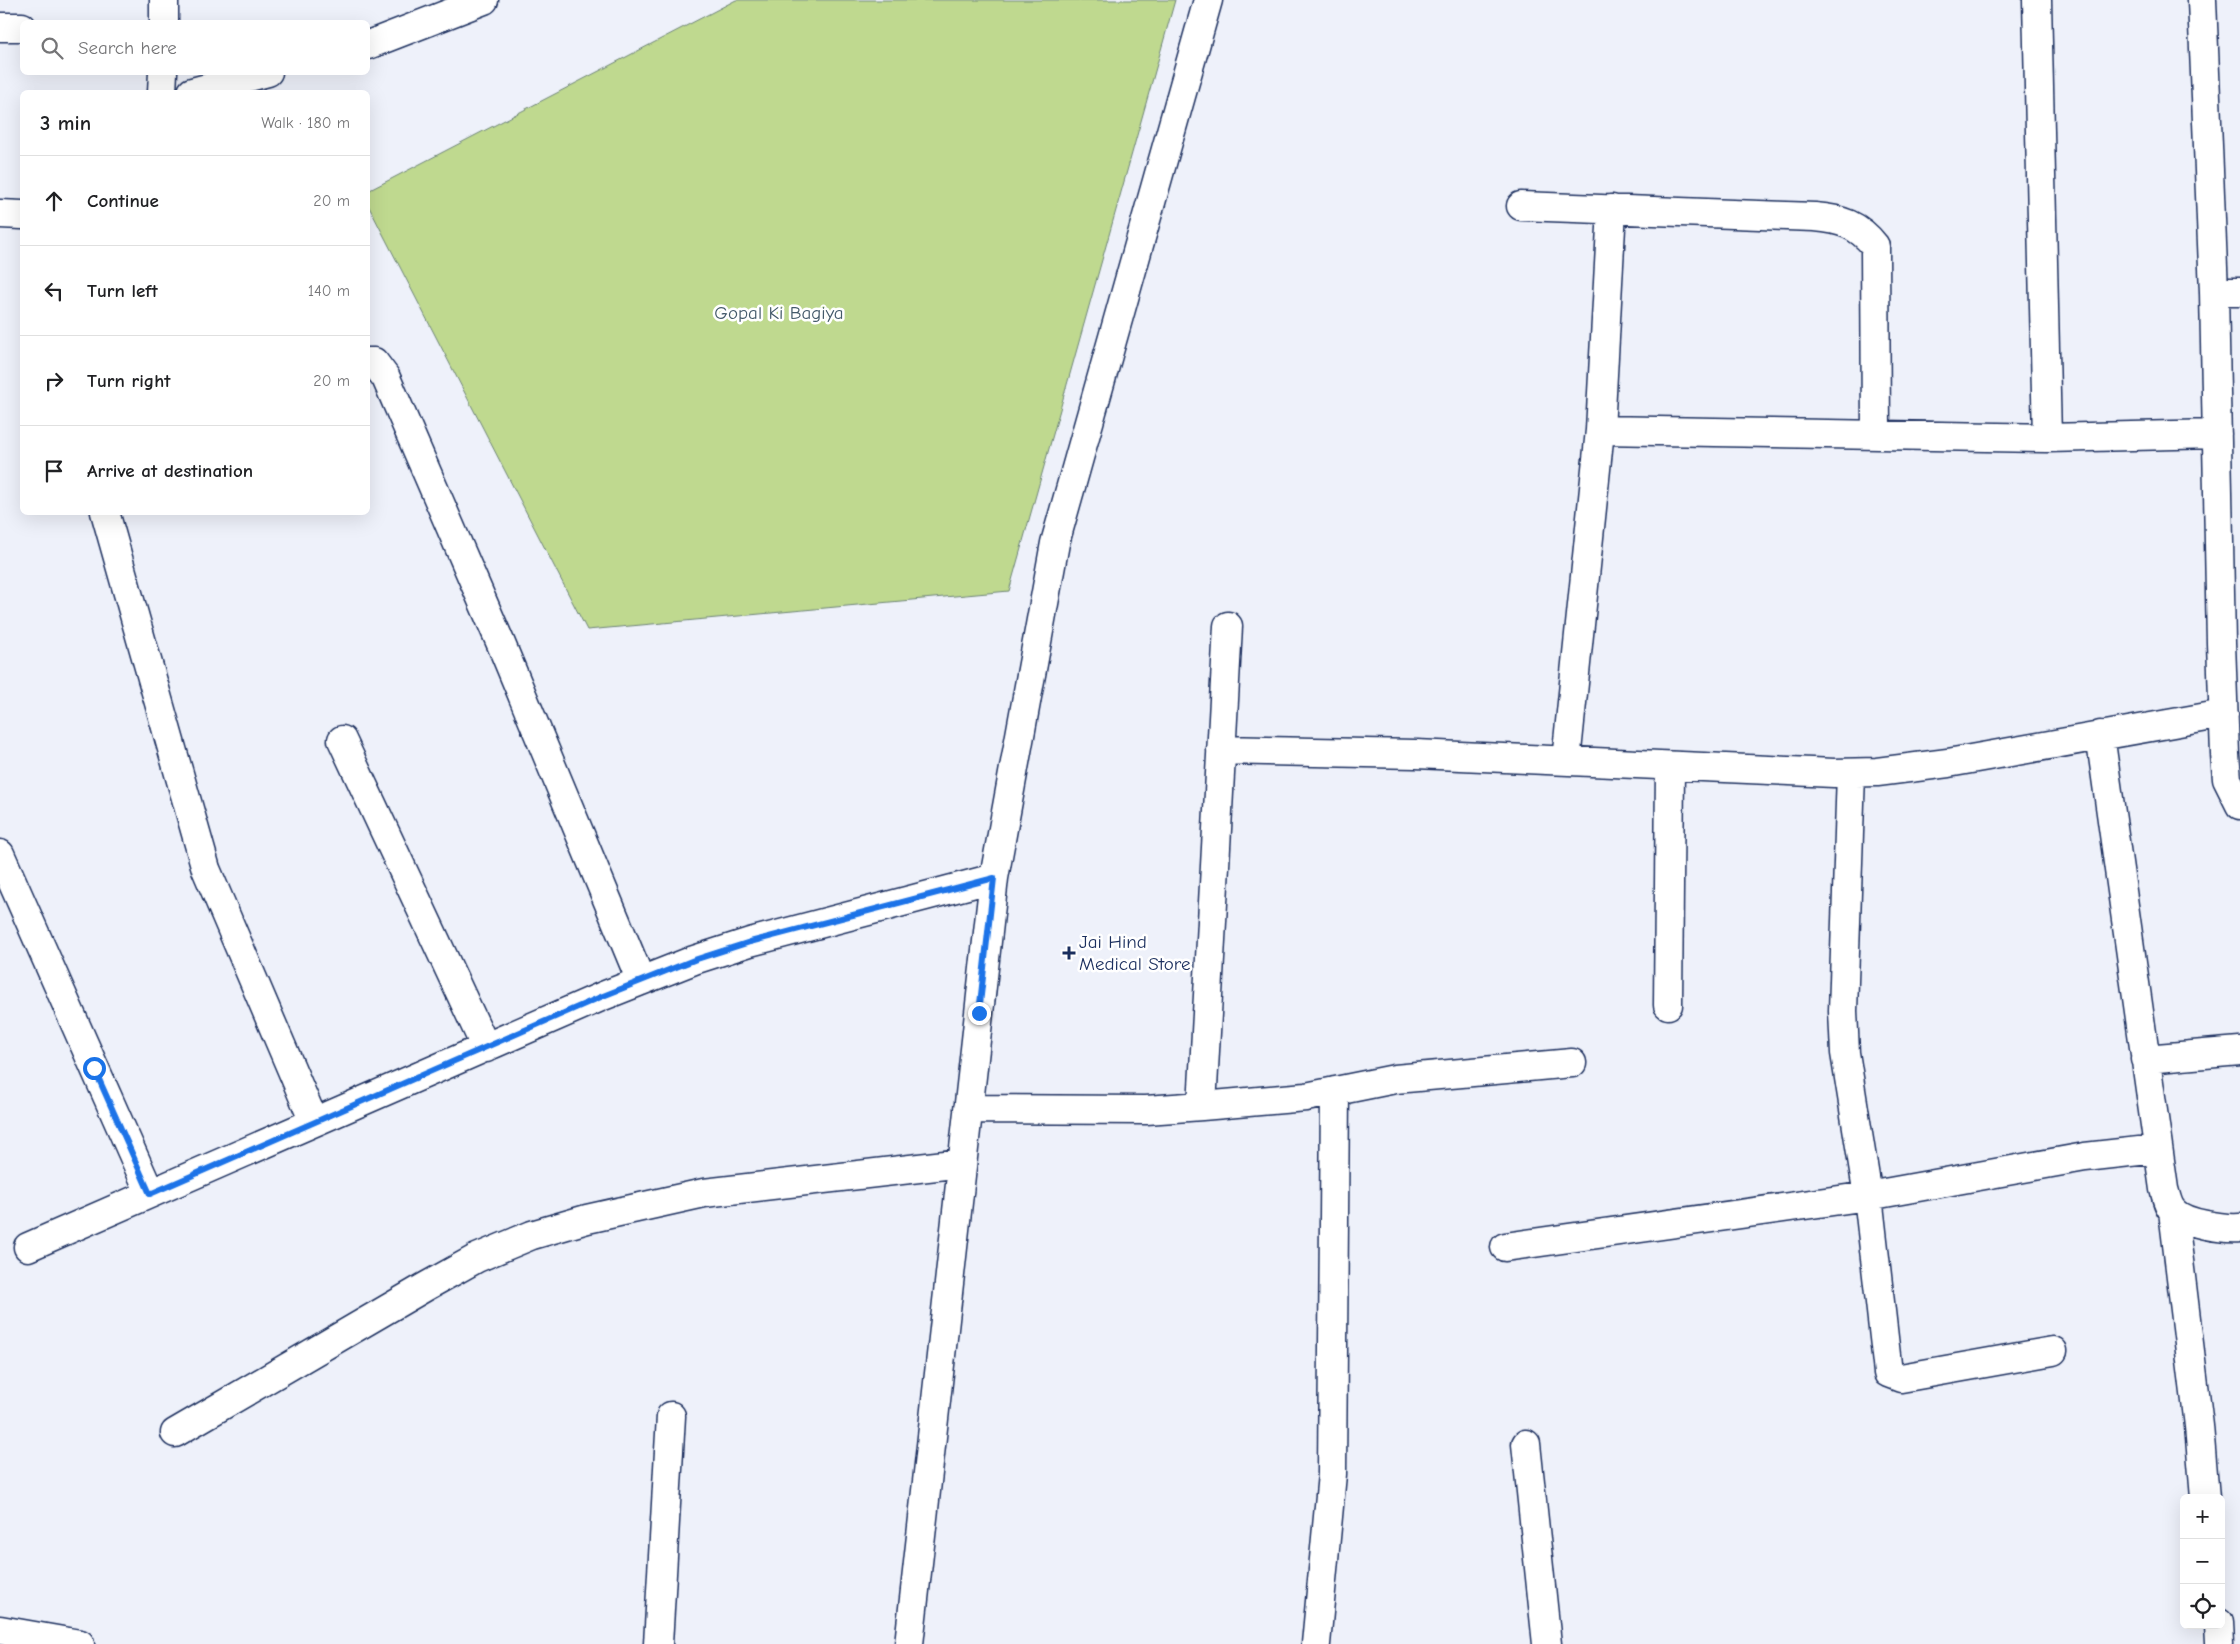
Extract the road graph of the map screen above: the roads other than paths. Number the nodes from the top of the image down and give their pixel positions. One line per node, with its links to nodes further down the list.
1 (164, 0): 6 (street)
2 (484, 0): 9 (street)
3 (1208, 0): 36 (street)
4 (2037, 0): 23 (street)
5 (2202, 0): 18 (street)
6 (164, 20)
7 (0, 26): 8 (street)
8 (20, 27)
9 (370, 44)
10 (163, 75): 12 (street)
11 (257, 75): 13 (street)
12 (162, 90)
13 (200, 90)
14 (1521, 206): 15 (street)
15 (1612, 209): 20 (street); 22 (street)
16 (0, 214): 17 (street)
17 (20, 215)
18 (2227, 292): 21 (street)
19 (370, 362): 37 (street)
20 (1600, 430): 22 (street); 31 (street)
21 (2217, 434): 23 (street); 26 (street)
22 (1876, 435): 23 (street)
23 (2047, 438)
24 (106, 515): 46 (street)
25 (1228, 626): 30 (street)
26 (2231, 677): 27 (street)
27 (2224, 714): 28 (street); 34 (street)
28 (2100, 735): 33 (street); 41 (street)
29 (342, 740): 39 (street)
30 (1221, 750): 31 (street); 44 (street)
31 (1566, 761): 32 (street)
32 (1670, 766): 33 (street); 38 (street)
33 (1851, 773): 50 (street)
34 (2240, 805)
35 (0, 854): 49 (street)
36 (994, 878): 37 (street); 45 (street)
37 (641, 981): 39 (street)
38 (1668, 1004)
39 (486, 1048): 46 (street)
40 (2240, 1051): 41 (street)
41 (2145, 1059): 47 (street)
42 (1572, 1063): 43 (street)
43 (1336, 1090): 44 (street); 65 (street)
44 (1202, 1106): 45 (street)
45 (968, 1109): 48 (street)
46 (314, 1122): 49 (street)
47 (2157, 1149): 50 (street); 51 (street)
48 (962, 1163): 57 (street); 64 (street)
49 (150, 1194): 53 (street)
50 (1868, 1196): 54 (street); 55 (street)
51 (2173, 1211): 52 (street); 59 (street)
52 (2240, 1228)
53 (28, 1247)
54 (1505, 1247)
55 (2053, 1351)
56 (671, 1416): 63 (street)
57 (175, 1433)
58 (1526, 1444): 66 (street)
59 (2205, 1494)
60 (2216, 1629): 67 (street)
61 (0, 1630): 62 (street)
62 (80, 1644)
63 (658, 1644)
64 (909, 1644)
65 (1316, 1644)
66 (1547, 1644)
67 (2218, 1644)

